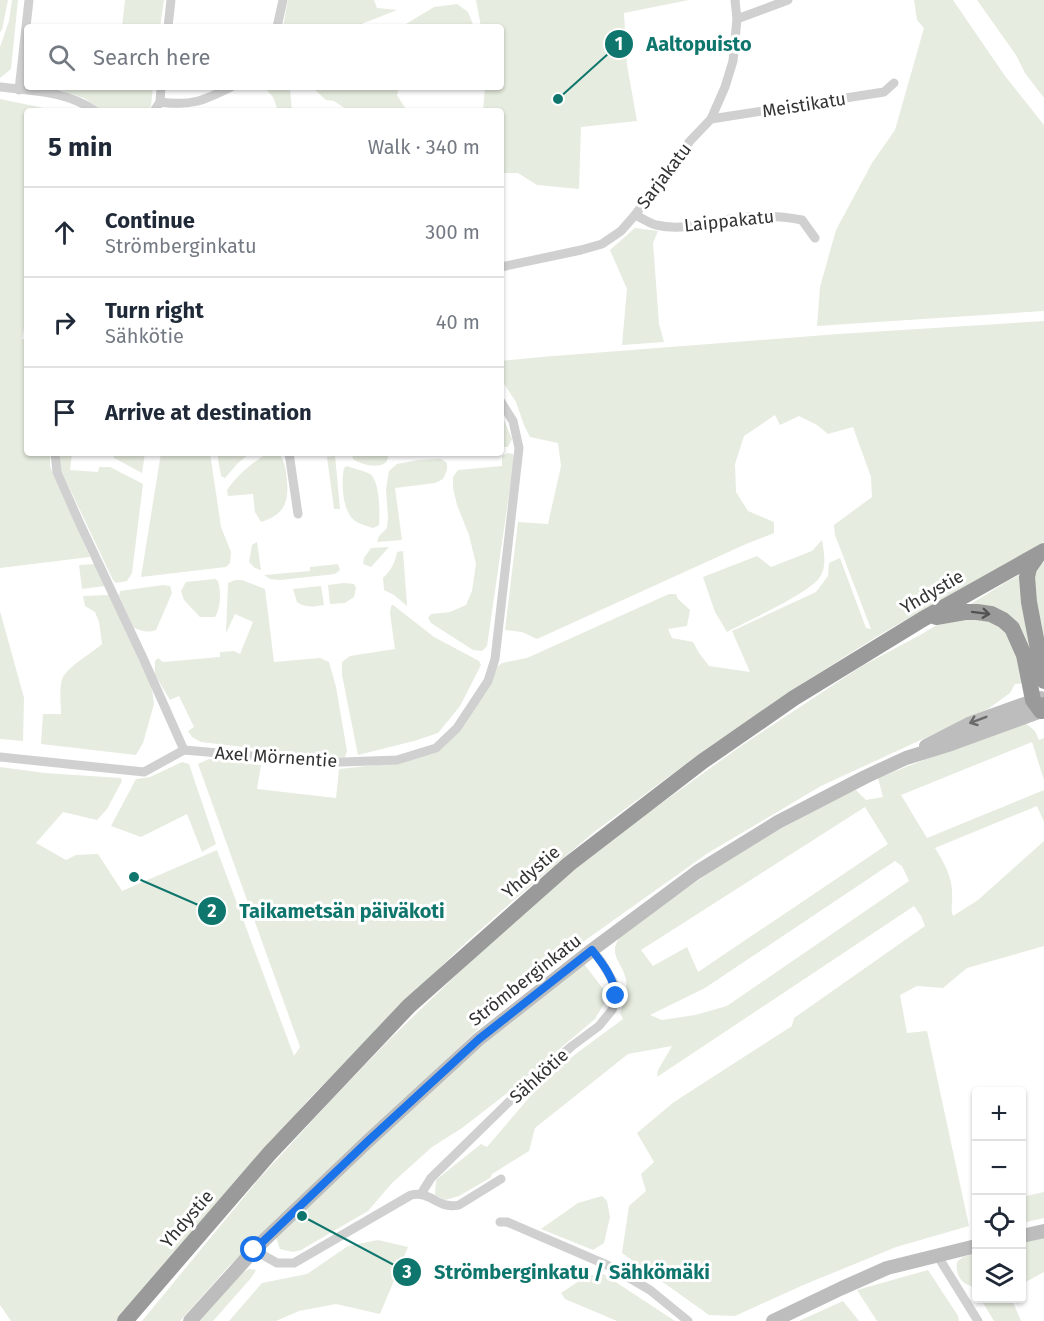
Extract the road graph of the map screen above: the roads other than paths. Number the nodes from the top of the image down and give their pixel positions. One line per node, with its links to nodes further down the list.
1 (29, 0): 7 (street)
2 (171, 0): 8 (street)
3 (283, 0): 9 (street)
4 (735, 0): 6 (street, Sarjakatu)
5 (788, 0): 6 (street)
6 (737, 19): 19 (street, Sarjakatu)
7 (26, 24)
8 (168, 24)
9 (278, 24)
10 (24, 45): 13 (street)
11 (894, 83): 19 (street, Meistikatu)
12 (0, 87): 13 (street)
13 (19, 90): 17 (street)
14 (161, 90): 16 (street)
15 (225, 90): 16 (street)
16 (160, 102): 18 (street)
17 (91, 108)
18 (156, 108)
19 (711, 119): 20 (street, Sarjakatu)
20 (635, 215): 21 (street, Laippakatu); 22 (street, Sarjakatu)
21 (814, 238)
22 (504, 266)
23 (504, 406): 31 (street, Axel Mörnentie)
24 (55, 456): 31 (street)
25 (289, 456): 26 (street)
26 (298, 514)
27 (1041, 553): 28 (highway, Yhdystie); 29 (highway)
28 (923, 619): 30 (highway, one-way to 30); 42 (highway, Yhdystie)
29 (1044, 681)
30 (1041, 705): 33 (street, Strömberginkatu)
31 (184, 750): 32 (street)
32 (0, 757)
33 (592, 950): 35 (street, Sähkötie); 40 (street, Strömberginkatu)
34 (501, 1179): 35 (street)
35 (421, 1194): 40 (street)
36 (500, 1222): 44 (street)
37 (1044, 1231): 38 (street)
38 (1026, 1235)
39 (972, 1247): 41 (street)
40 (254, 1250): 43 (street, Strömberginkatu)
41 (937, 1255): 45 (street); 46 (street)
42 (125, 1321)
43 (190, 1321)
44 (688, 1321)
45 (773, 1321)
46 (978, 1321)

